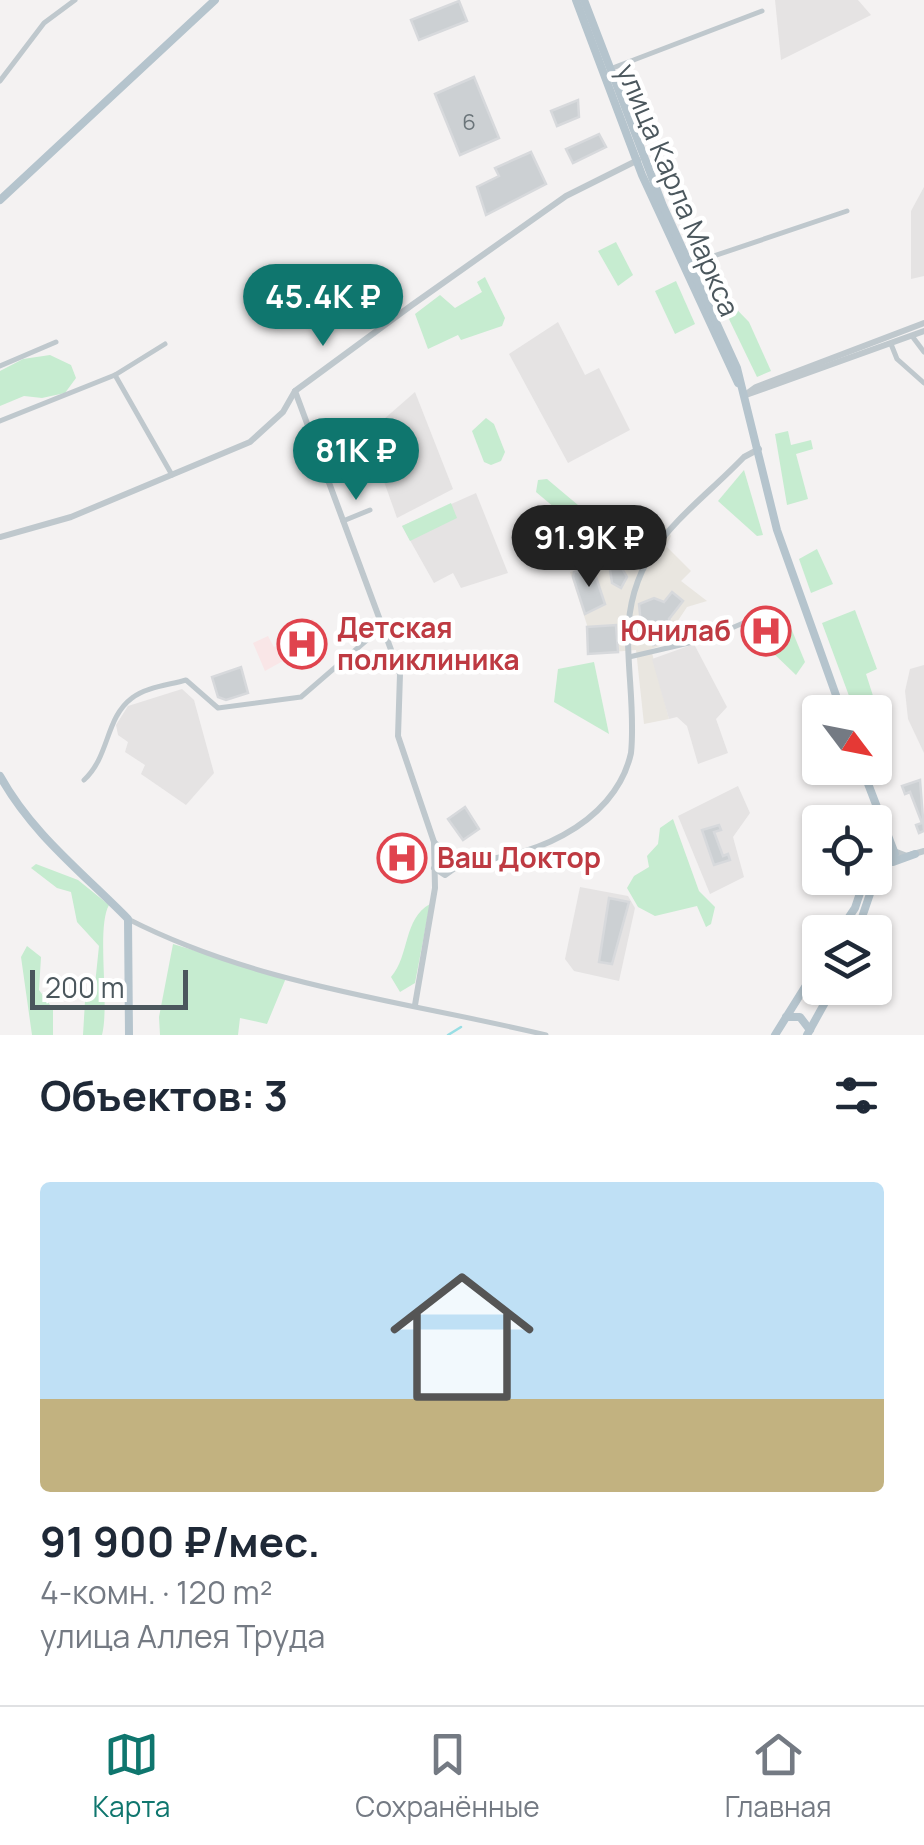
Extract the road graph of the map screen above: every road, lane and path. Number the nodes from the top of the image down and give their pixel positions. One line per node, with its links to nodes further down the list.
1 (75, 0): 7 (street)
2 (216, 0): 9 (main road)
3 (576, 0): 8 (main road, улица Карла Маркса)
4 (584, 0): 6 (main road, улица Карла Маркса)
5 (762, 11): 6 (street)
6 (610, 70): 8 (main road, улица Карла Маркса)
7 (0, 82)
8 (640, 159): 11 (main road, улица Карла Маркса); 22 (street); 23 (main road, улица Карла Маркса)
9 (0, 200)
10 (846, 212): 11 (street)
11 (690, 264): 23 (main road, улица Карла Маркса)
12 (924, 323): 23 (street)
13 (924, 331): 14 (street)
14 (912, 336): 17 (street); 18 (street)
15 (56, 342): 19 (street)
16 (165, 344): 20 (street)
17 (891, 344): 21 (street); 23 (street)
18 (924, 352)
19 (0, 366)
20 (115, 375): 24 (street); 26 (street)
21 (924, 383)
22 (294, 391): 26 (street); 28 (street)
23 (745, 395): 25 (main road, улица Карла Маркса)
24 (0, 421)
25 (759, 449): 32 (street); 33 (main road, улица Карла Маркса)
26 (172, 475): 29 (street)
27 (370, 510): 28 (street)
28 (344, 521): 31 (street)
29 (0, 537)
30 (755, 618): 32 (street)
31 (382, 627): 35 (street); 39 (street)
32 (628, 657): 44 (street)
33 (836, 695)
34 (0, 776): 49 (main road)
35 (84, 780)
36 (868, 785): 37 (main road)
37 (874, 800): 38 (main road); 40 (main road)
38 (874, 805)
39 (434, 842): 43 (street); 46 (street)
40 (894, 850): 41 (street); 42 (main road)
41 (920, 853): 45 (main road)
42 (892, 854)
43 (448, 856): 44 (street); 46 (street); 47 (street)
44 (468, 861): 47 (street)
45 (892, 862)
46 (434, 865): 47 (street); 48 (street)
47 (450, 873): 48 (street)
48 (435, 888): 51 (street)
49 (128, 919): 51 (street); 55 (main road)
50 (802, 992): 53 (main road)
51 (415, 1004): 56 (street)
52 (824, 1005): 54 (main road)
53 (786, 1017): 54 (main road); 57 (main road)
54 (809, 1033)
55 (128, 1035)
56 (546, 1035)
57 (775, 1035)

